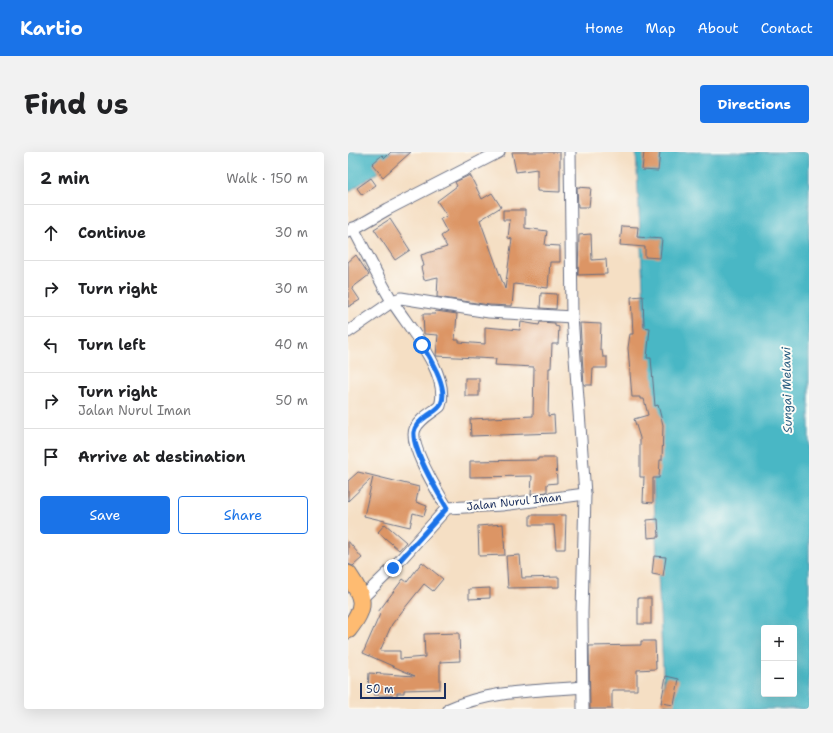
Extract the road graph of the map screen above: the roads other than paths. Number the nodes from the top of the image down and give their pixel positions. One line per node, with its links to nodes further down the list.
1 (499, 152): 3 (street)
2 (570, 152): 5 (street)
3 (351, 230): 4 (street)
4 (393, 301): 5 (street); 6 (street); 8 (street)
5 (572, 317): 7 (street)
6 (348, 332)
7 (585, 494): 8 (street, Jalan Nurul Iman); 13 (street)
8 (447, 508): 10 (street)
9 (348, 574): 10 (main road)
10 (355, 596): 11 (main road); 12 (main road)
11 (348, 613)
12 (348, 630)
13 (583, 687): 14 (street); 16 (street)
14 (460, 706): 15 (street)
15 (449, 709)
16 (583, 709)

